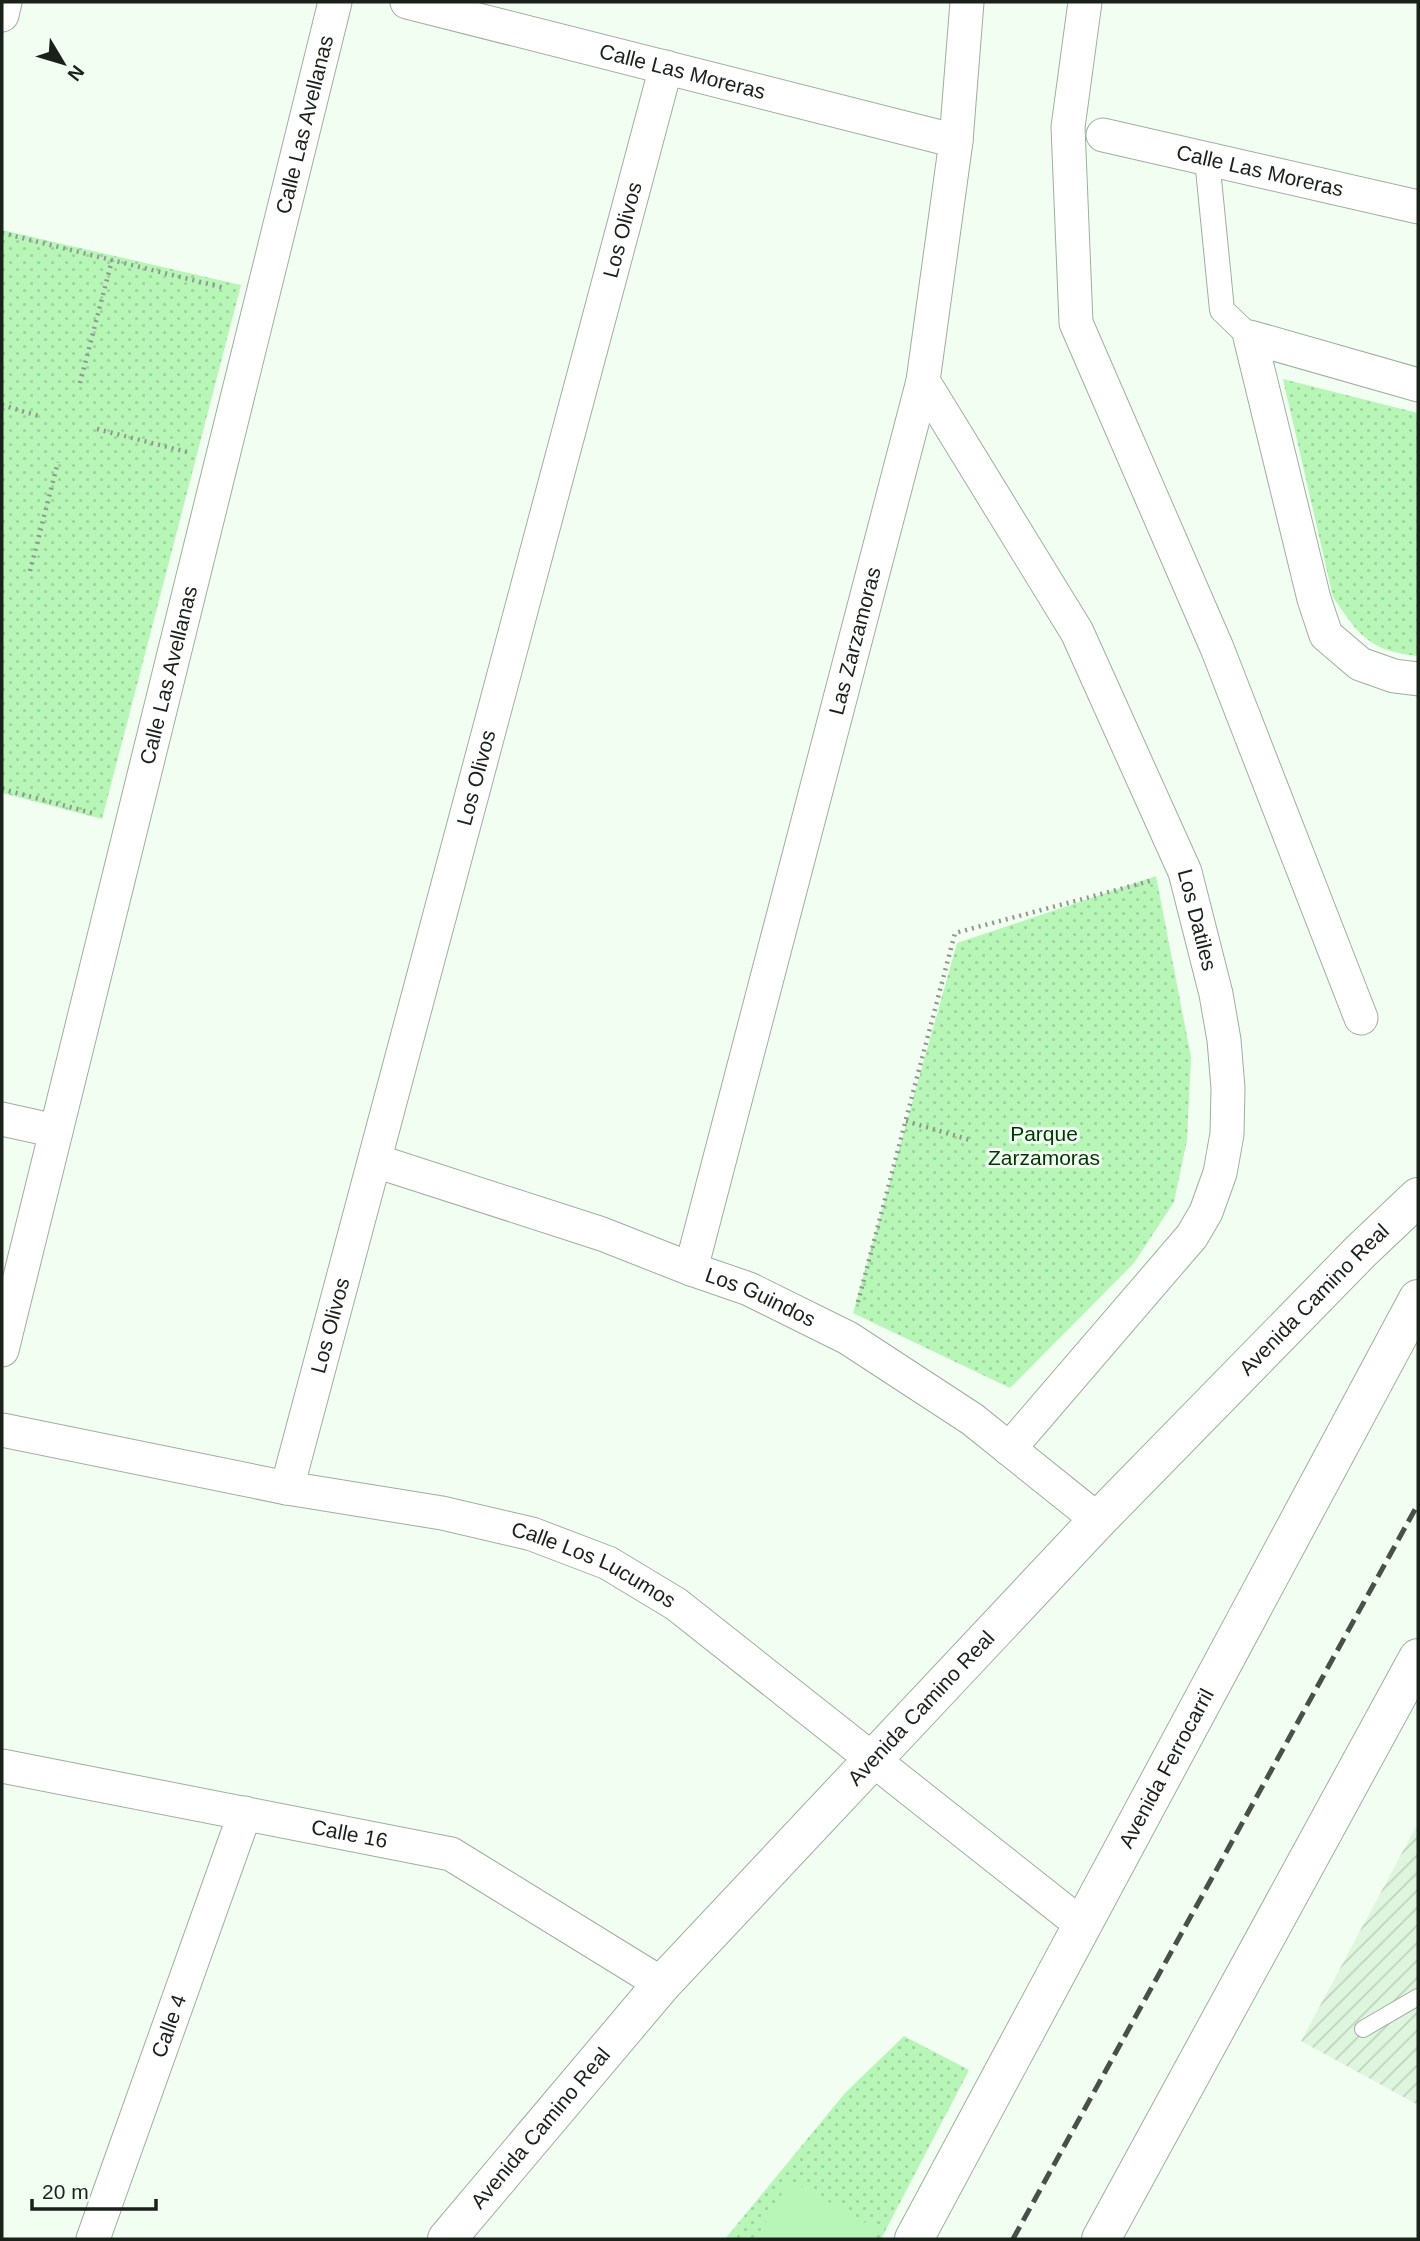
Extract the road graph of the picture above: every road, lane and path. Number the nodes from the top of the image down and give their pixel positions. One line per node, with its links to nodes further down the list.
1 (5, 2): 6 (street)
2 (335, 2): 32 (street, Calle Las Avellanas)
3 (407, 2): 7 (street, Calle Las Moreras)
4 (967, 2): 9 (street, Las Zarzamoras)
5 (1085, 2): 29 (street)
6 (2, 15)
7 (666, 67): 9 (street, Calle Las Moreras); 34 (street, Los Olivos)
8 (1103, 135): 10 (street, Calle Las Moreras)
9 (956, 141): 16 (street, Las Zarzamoras)
10 (1207, 159): 11 (street, Calle Las Moreras); 15 (street)
11 (1418, 207)
12 (2, 233): 13 (path)
13 (112, 260): 14 (path); 17 (path)
14 (234, 290)
15 (1250, 337): 18 (street); 25 (street)
16 (923, 382): 28 (street, Los Datiles); 36 (street, Las Zarzamoras)
17 (80, 383)
18 (1418, 385)
19 (2, 405): 20 (path)
20 (39, 416)
21 (97, 429): 22 (path)
22 (193, 454)
23 (58, 462): 24 (path)
24 (30, 571)
25 (1418, 680)
26 (2, 789): 27 (path)
27 (101, 816)
28 (1185, 872): 31 (path); 41 (street, Los Datiles)
29 (1361, 1018)
30 (2, 1119): 32 (street)
31 (906, 1121): 33 (path); 38 (path)
32 (55, 1131): 39 (street, Calle Las Avellanas)
33 (970, 1140)
34 (376, 1161): 36 (street, Los Guindos); 42 (street, Los Olivos)
35 (1418, 1197): 43 (street, Avenida Camino Real)
36 (691, 1269): 38 (street, Los Guindos)
37 (1418, 1298): 48 (street, Avenida Ferrocarril)
38 (848, 1338): 41 (street, Los Guindos)
39 (2, 1350)
40 (2, 1430): 42 (street, Calle Los Lucumos)
41 (1009, 1449): 43 (street, Los Guindos)
42 (287, 1488): 45 (street, Calle Los Lucumos)
43 (1098, 1520): 45 (street, Avenida Camino Real)
44 (1418, 1658): 55 (street)
45 (872, 1760): 48 (street, Calle Los Lucumos); 49 (street, Avenida Camino Real)
46 (2, 1766): 47 (street, Calle 16)
47 (245, 1814): 49 (street, Calle 16); 52 (street, Calle 4)
48 (1082, 1925): 54 (street, Avenida Ferrocarril)
49 (662, 1984): 53 (street, Avenida Camino Real)
50 (1418, 1997): 51 (lane)
51 (1363, 2029)
52 (93, 2239)
53 (447, 2239)
54 (914, 2239)
55 (1101, 2239)

